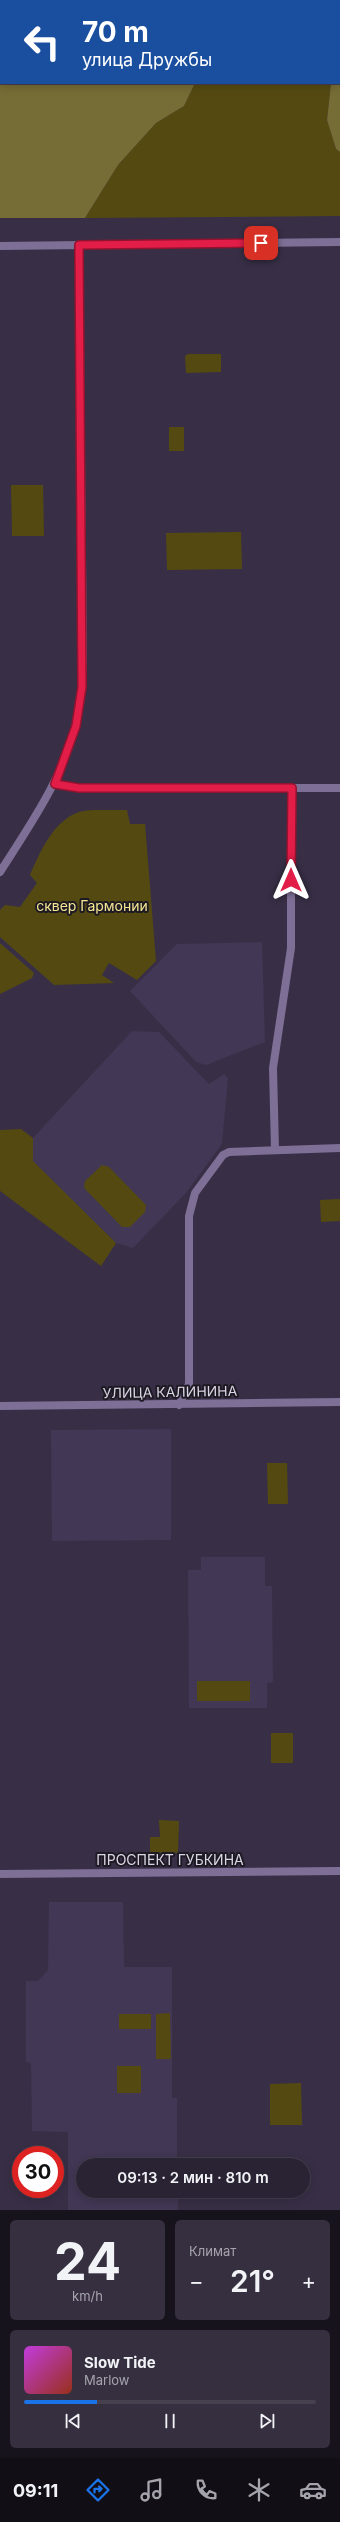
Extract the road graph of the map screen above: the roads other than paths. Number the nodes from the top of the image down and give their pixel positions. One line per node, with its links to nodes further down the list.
1 (340, 242): 2 (street)
2 (79, 245): 3 (street); 4 (street)
3 (0, 246)
4 (55, 784): 5 (street); 7 (street)
5 (292, 788): 6 (street); 9 (street)
6 (340, 788)
7 (0, 872)
8 (340, 1148): 9 (street)
9 (275, 1150): 11 (street)
10 (340, 1402): 11 (street, УЛИЦА КАЛИНИНА)
11 (179, 1405): 12 (street, УЛИЦА КАЛИНИНА)
12 (0, 1406)
13 (340, 1871): 14 (street, ПРОСПЕКТ ГУБКИНА)
14 (0, 1874)

